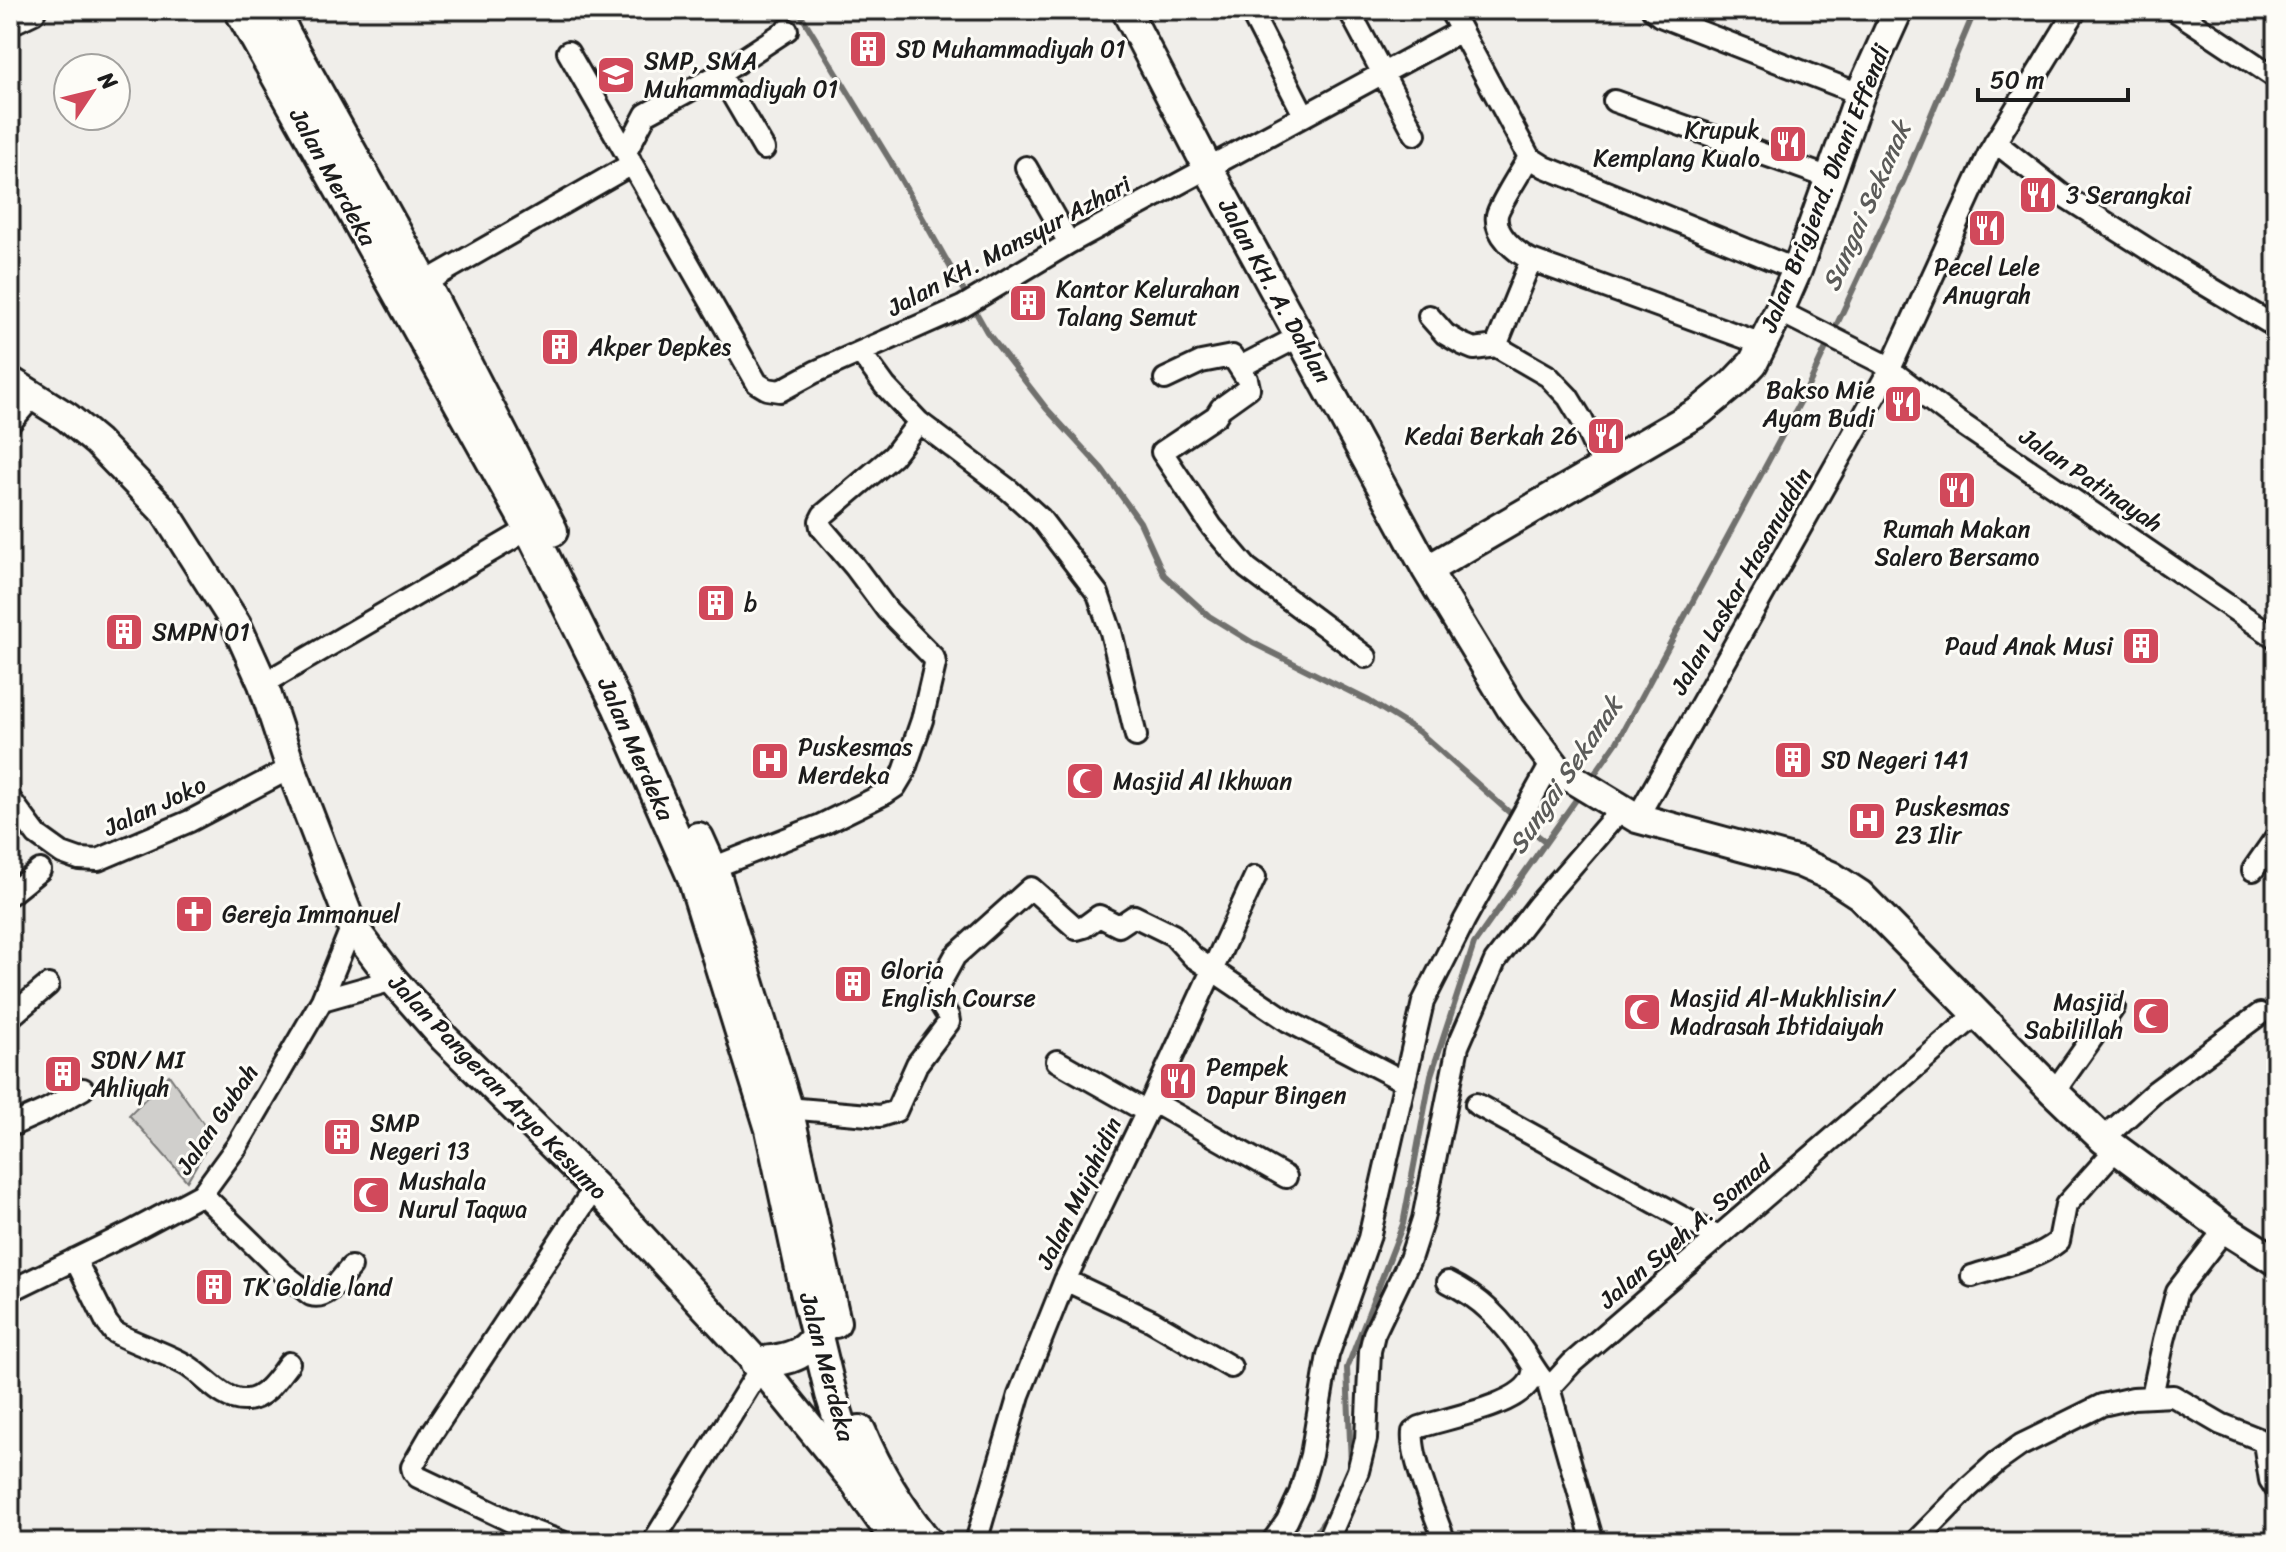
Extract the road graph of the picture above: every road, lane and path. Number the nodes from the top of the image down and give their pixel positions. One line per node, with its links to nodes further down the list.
1 (31, 10): 12 (street)
2 (240, 10): 48 (main road, Jalan Merdeka)
3 (274, 10): 33 (main road, Jalan Merdeka)
4 (1126, 10): 28 (street, Jalan KH. A. Dahlan)
5 (1250, 10): 21 (street)
6 (1349, 10): 16 (street)
7 (1450, 10): 14 (street)
8 (1898, 10): 19 (street, Jalan Brigjend. Dhani Effendi)
9 (2076, 10): 23 (street, Jalan Laskar Hasanuddin)
10 (2174, 10): 18 (street)
11 (1655, 11): 19 (street)
12 (10, 20)
13 (787, 30): 17 (street)
14 (1461, 31): 16 (street, Jalan KH. Mansyur Azhari); 25 (street)
15 (568, 52): 26 (street, Jalan KH. Mansyur Azhari)
16 (1384, 73): 21 (street, Jalan KH. Mansyur Azhari); 22 (street)
17 (720, 74): 24 (street); 26 (street)
18 (2276, 78)
19 (1860, 94): 29 (street, Jalan Brigjend. Dhani Effendi)
20 (1614, 101): 29 (street)
21 (1304, 115): 28 (street, Jalan KH. Mansyur Azhari)
22 (1415, 134)
23 (1995, 142): 36 (street); 41 (street, Jalan Laskar Hasanuddin)
24 (764, 149)
25 (1529, 157): 31 (street); 32 (street)
26 (629, 158): 33 (street); 40 (street, Jalan KH. Mansyur Azhari)
27 (1026, 167): 30 (street)
28 (1208, 168): 30 (street, Jalan KH. Mansyur Azhari); 37 (street, Jalan KH. A. Dahlan)
29 (1830, 178): 32 (street, Jalan Brigjend. Dhani Effendi)
30 (1069, 243): 40 (street, Jalan KH. Mansyur Azhari)
31 (1531, 260): 38 (street); 39 (street)
32 (1797, 270): 35 (street, Jalan Brigjend. Dhani Effendi)
33 (424, 283): 48 (main road, Jalan Merdeka)
34 (1429, 316): 39 (street)
35 (1790, 317): 38 (street, Jalan Brigjend. Dhani Effendi); 41 (street, Jalan Patinayah)
36 (2276, 327)
37 (1300, 336): 42 (street); 49 (street, Jalan KH. A. Dahlan)
38 (1762, 344): 47 (street, Jalan Brigjend. Dhani Effendi)
39 (1496, 346): 47 (street)
40 (861, 353): 45 (street)
41 (1885, 366): 50 (street, Jalan Patinayah); 57 (street, Jalan Laskar Hasanuddin)
42 (1240, 367): 43 (street); 51 (street)
43 (1165, 379)
44 (22, 388): 46 (street); 52 (street, Jalan Pangeran Aryo Kesumo)
45 (919, 422): 53 (street); 59 (street)
46 (10, 423)
47 (1603, 466): 49 (street, Jalan Brigjend. Dhani Effendi)
48 (538, 524): 52 (street); 59 (main road, Jalan Merdeka); 95 (main road, Jalan Merdeka)
49 (1427, 570): 54 (street, Jalan KH. A. Dahlan)
50 (2276, 638)
51 (1366, 657)
52 (263, 684): 55 (street, Jalan Pangeran Aryo Kesumo)
53 (1136, 736)
54 (1555, 766): 57 (street); 74 (street)
55 (291, 768): 56 (street, Jalan Joko); 64 (street, Jalan Pangeran Aryo Kesumo)
56 (10, 799)
57 (1624, 810): 70 (street); 110 (street, Jalan Laskar Hasanuddin)
58 (2276, 837): 61 (street)
59 (712, 868): 79 (main road, Jalan Merdeka)
60 (40, 870): 63 (street)
61 (2253, 870)
62 (1255, 877): 65 (street, Jalan Mujahidin)
63 (10, 894)
64 (352, 926): 66 (street, Jalan Pangeran Aryo Kesumo); 68 (street, Jalan Gubah)
65 (1213, 970): 74 (street); 78 (street, Jalan Mujahidin); 79 (street)
66 (393, 980): 68 (street); 83 (street, Jalan Pangeran Aryo Kesumo)
67 (48, 985): 72 (street)
68 (322, 1000): 84 (street, Jalan Gubah)
69 (2114, 1007): 76 (street)
70 (1978, 1013): 76 (street); 86 (street, Jalan Syeh A. Somad)
71 (2260, 1014): 81 (street)
72 (10, 1017)
73 (1057, 1061): 78 (street)
74 (1405, 1082): 109 (street)
75 (83, 1089): 80 (street)
76 (2054, 1092): 81 (street)
77 (1476, 1104): 86 (street)
78 (1149, 1106): 82 (street); 91 (street, Jalan Mujahidin)
79 (787, 1108): 94 (main road, Jalan Merdeka)
80 (10, 1126)
81 (2110, 1144): 85 (street); 90 (street)
82 (1286, 1177)
83 (595, 1187): 97 (street, Jalan Pangeran Aryo Kesumo); 104 (street)
84 (202, 1194): 87 (street, Jalan Gubah); 89 (street)
85 (2225, 1229): 88 (street); 101 (street)
86 (1718, 1237): 100 (street, Jalan Syeh A. Somad)
87 (75, 1259): 93 (street, Jalan Gubah); 96 (street)
88 (2276, 1261)
89 (351, 1267)
90 (1972, 1276)
91 (1065, 1280): 98 (street); 108 (street, Jalan Mujahidin)
92 (1448, 1282): 99 (street)
93 (10, 1291)
94 (830, 1304): 95 (main road); 107 (main road, Jalan Merdeka)
95 (817, 1337): 97 (main road); 103 (main road, Jalan Merdeka)
96 (289, 1363)
97 (758, 1365): 103 (street, Jalan Pangeran Aryo Kesumo); 105 (street)
98 (1231, 1367)
99 (1534, 1369): 100 (street); 111 (street)
100 (1549, 1388): 112 (street)
101 (2152, 1396): 102 (street); 113 (street)
102 (2276, 1489)
103 (861, 1490): 106 (main road, Jalan Merdeka)
104 (562, 1542)
105 (653, 1542)
106 (898, 1542)
107 (927, 1542)
108 (976, 1542)
109 (1272, 1542)
110 (1327, 1542)
111 (1445, 1542)
112 (1593, 1542)
113 (1915, 1542)

